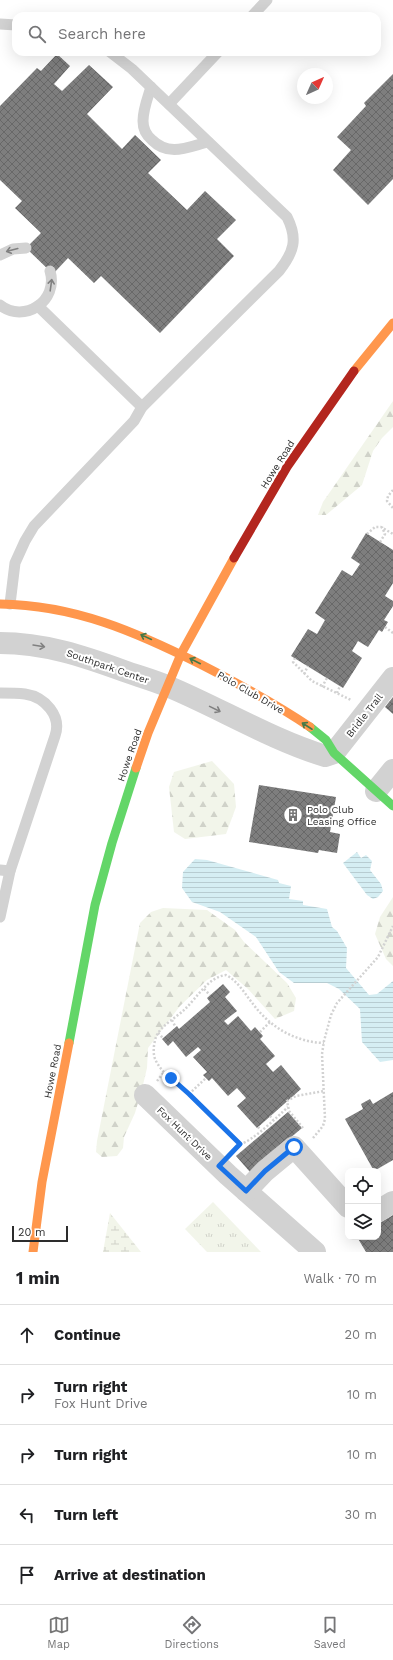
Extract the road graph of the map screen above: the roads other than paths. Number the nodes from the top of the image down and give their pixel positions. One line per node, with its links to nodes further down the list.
1 (267, 0): 2 (lane)
2 (256, 12)
3 (0, 24): 4 (lane)
4 (12, 25)
5 (115, 56): 7 (lane)
6 (214, 56): 8 (lane)
7 (151, 87): 8 (lane); 9 (lane)
8 (169, 104): 9 (lane)
9 (208, 142): 16 (lane)
10 (26, 248): 11 (lane, one-way to 11)
11 (0, 255)
12 (50, 271): 14 (lane, one-way to 12)
13 (0, 305): 14 (lane)
14 (38, 306): 16 (lane)
15 (393, 323): 19 (street, Howe Road)
16 (142, 407): 17 (lane)
17 (5, 604): 19 (street, one-way to 17)
18 (0, 643): 21 (street, Southpark Center, one-way to 21)
19 (181, 654): 21 (street, Howe Road); 23 (street, Polo Club Drive, one-way to 19)
20 (393, 678): 23 (street, Bridle Trail)
21 (167, 686): 23 (street, one-way to 23); 34 (street, Howe Road)
22 (0, 693): 27 (lane)
23 (334, 753): 25 (street, Polo Club Drive)
24 (393, 770): 25 (street)
25 (376, 791): 26 (street, Polo Club Drive)
26 (393, 806)
27 (5, 871): 28 (lane)
28 (0, 917)
29 (145, 1095): 30 (street, Fox Hunt Drive)
30 (246, 1191): 32 (street); 35 (street, Fox Hunt Drive)
31 (393, 1202): 33 (street)
32 (346, 1204)
33 (381, 1209)
34 (33, 1252)
35 (315, 1252)

